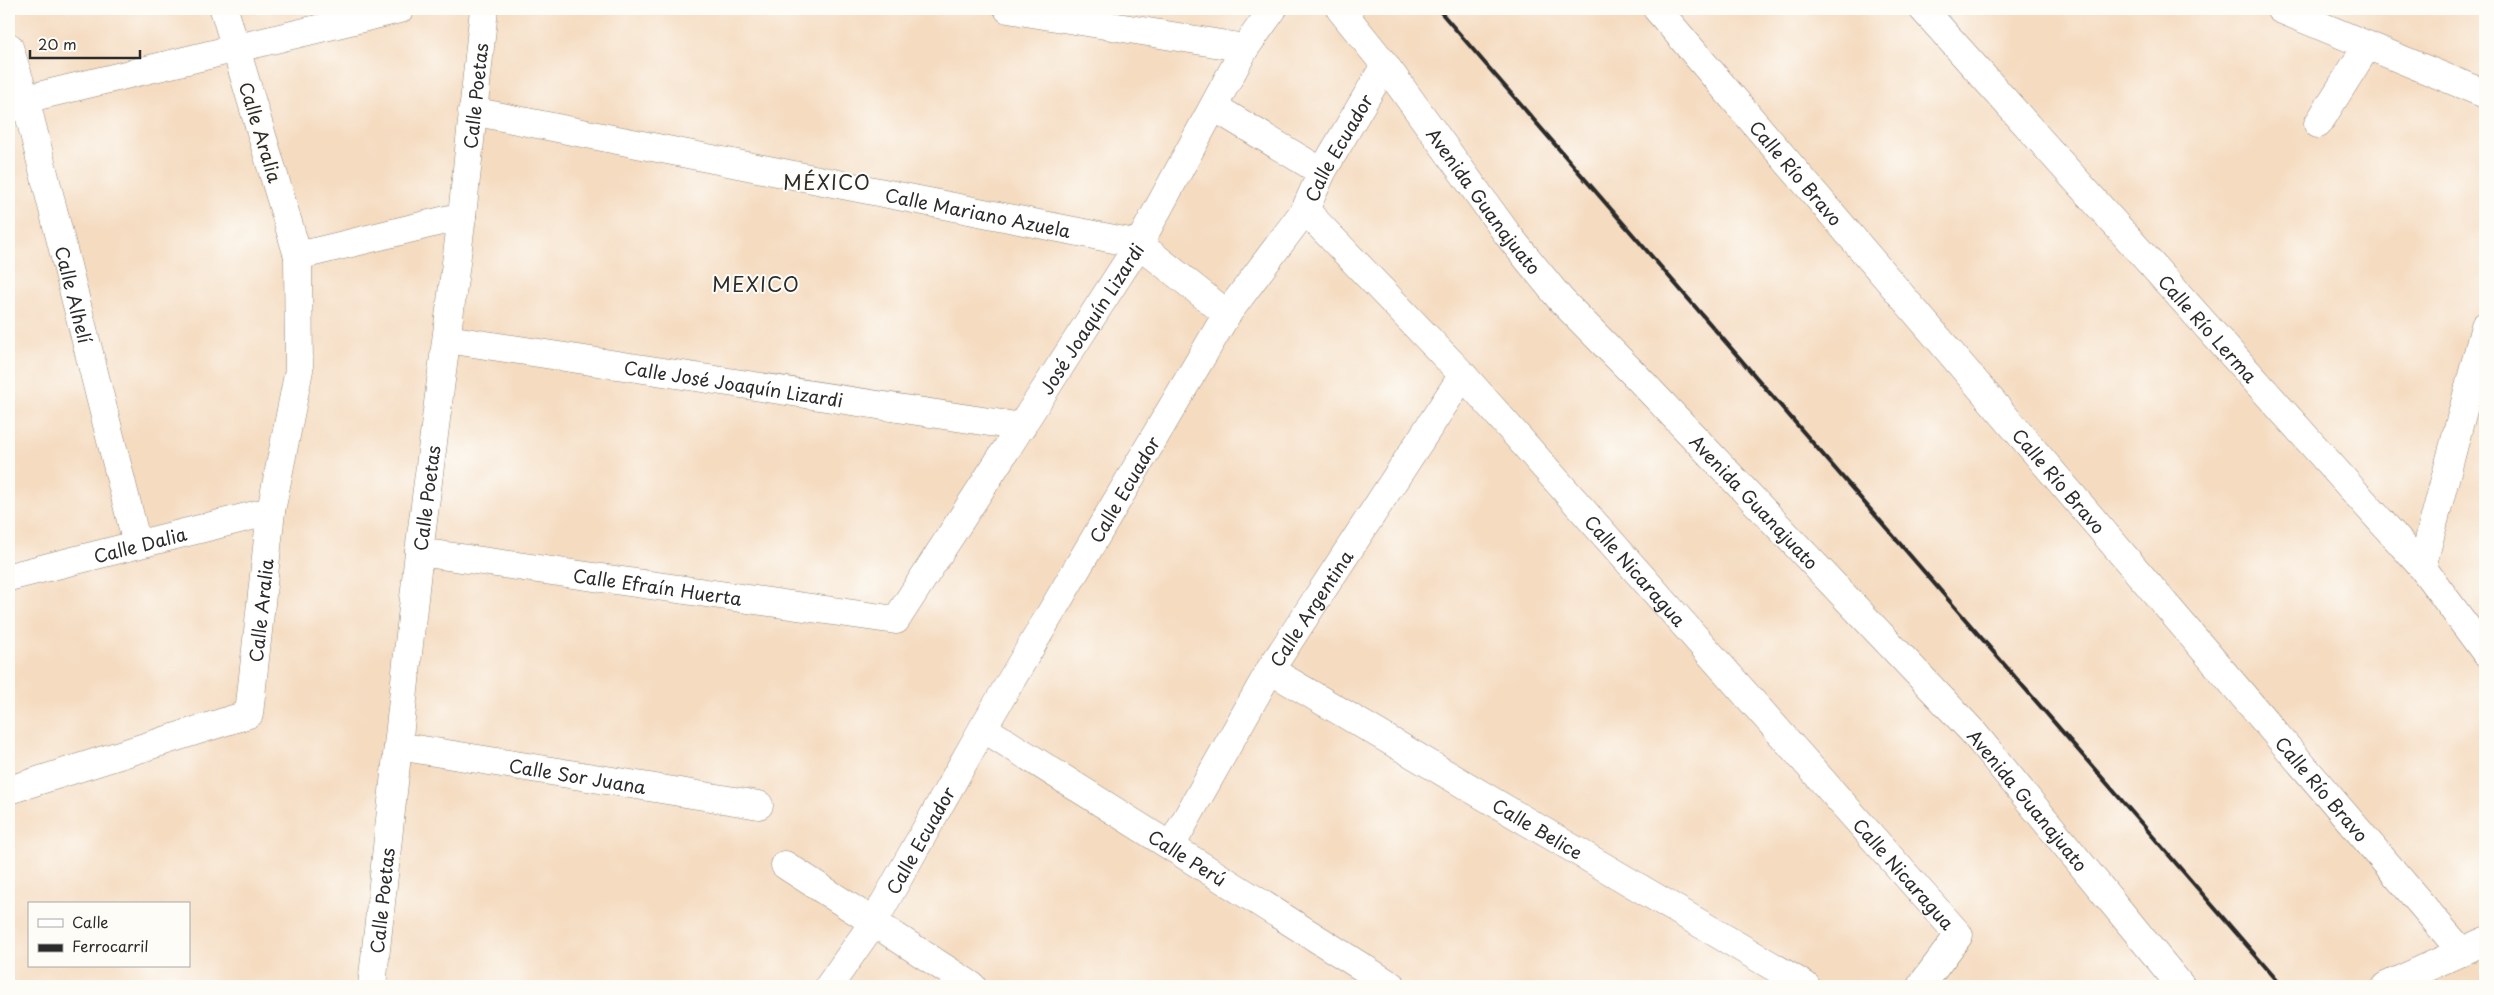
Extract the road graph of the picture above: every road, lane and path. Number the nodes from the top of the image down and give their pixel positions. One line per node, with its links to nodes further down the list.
1 (224, 9): 12 (street, Calle Aralia)
2 (400, 9): 12 (street)
3 (484, 9): 18 (street, Calle Poetas)
4 (1008, 9): 13 (street)
5 (1273, 9): 13 (street, José Joaquín Lizardi)
6 (1340, 9): 14 (street, Avenida Guanajuato)
7 (1657, 9): 45 (street, Calle Río Bravo)
8 (1923, 9): 33 (street, Calle Río Lerma)
9 (2280, 9): 10 (street)
10 (2366, 46): 15 (street); 19 (street)
11 (9, 47): 16 (street, Calle Alhelí)
12 (236, 48): 16 (street); 24 (street, Calle Aralia)
13 (1245, 48): 17 (street, José Joaquín Lizardi)
14 (1385, 65): 20 (street, Calle Ecuador); 52 (street, Avenida Guanajuato)
15 (2485, 94)
16 (17, 101): 31 (street, Calle Alhelí)
17 (1214, 107): 20 (street); 23 (street, José Joaquín Lizardi)
18 (472, 111): 22 (street, Calle Poetas); 23 (street, Calle Mariano Azuela)
19 (2318, 124)
20 (1322, 172): 21 (street, Calle Ecuador)
21 (1305, 210): 25 (street, Calle Ecuador); 28 (street, Calle Nicaragua)
22 (462, 216): 24 (street); 27 (street, Calle Poetas)
23 (1139, 244): 25 (street, Calle Mariano Azuela); 29 (street, José Joaquín Lizardi)
24 (298, 256): 30 (street, Calle Aralia)
25 (1227, 314): 38 (street, Calle Ecuador)
26 (2485, 326): 33 (street)
27 (447, 339): 29 (street, Calle José Joaquín Lizardi); 32 (street, Calle Poetas)
28 (1463, 375): 37 (street, Calle Argentina); 51 (street, Calle Nicaragua)
29 (1022, 427): 35 (street, José Joaquín Lizardi)
30 (271, 511): 31 (street, Calle Dalia); 40 (street, Calle Aralia)
31 (137, 544): 34 (street, Calle Dalia)
32 (419, 552): 35 (street, Calle Efraín Huerta); 39 (street, Calle Poetas)
33 (2422, 567): 36 (street, Calle Río Lerma)
34 (9, 576)
35 (896, 620)
36 (2485, 652)
37 (1270, 670): 42 (street, Calle Argentina); 50 (street, Calle Belice)
38 (983, 728): 42 (street, Calle Perú); 44 (street, Calle Ecuador)
39 (398, 746): 41 (street, Calle Sor Juana); 46 (street, Calle Poetas)
40 (9, 790)
41 (759, 805)
42 (1170, 846): 49 (street, Calle Perú)
43 (785, 865): 44 (street)
44 (873, 923): 47 (street, Calle Ecuador); 48 (street)
45 (2474, 947): 53 (street)
46 (372, 986)
47 (829, 986)
48 (972, 986)
49 (1392, 986)
50 (1806, 986)
51 (1921, 986)
52 (2181, 986)
53 (2386, 986)

